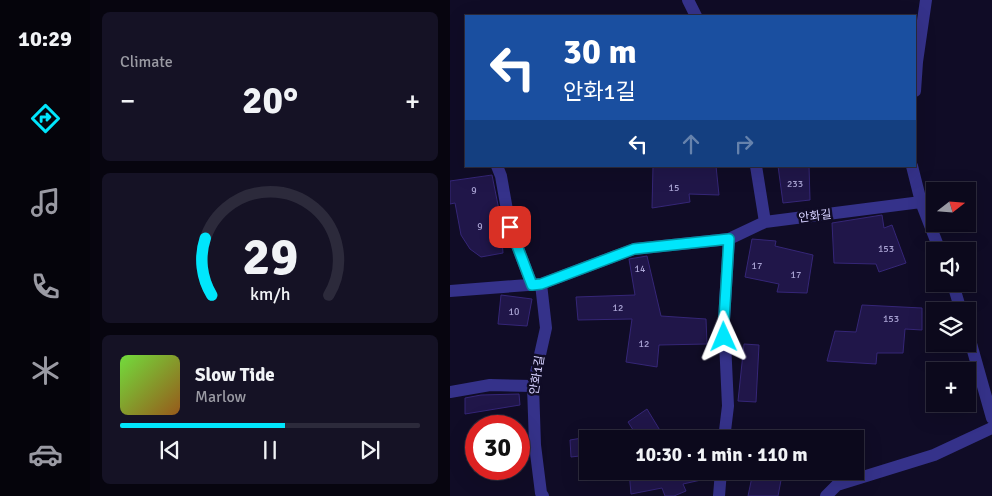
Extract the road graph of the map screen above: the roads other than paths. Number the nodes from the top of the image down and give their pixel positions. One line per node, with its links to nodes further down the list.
1 (688, 0): 3 (street)
2 (926, 0): 4 (street)
3 (696, 15)
4 (916, 76)
5 (498, 167): 12 (street, 안화1길)
6 (756, 167): 9 (street)
7 (912, 167): 8 (street)
8 (921, 202): 9 (street, 안화길); 11 (street)
9 (766, 222): 10 (street)
10 (729, 239): 12 (street); 19 (street)
11 (937, 242)
12 (536, 285): 13 (street); 15 (street, 안화1길)
13 (450, 291)
14 (973, 352): 17 (street)
15 (533, 386): 16 (street); 21 (street, 안화1길)
16 (450, 392)
17 (992, 418)
18 (992, 428): 23 (street)
19 (725, 430)
20 (720, 480): 22 (street)
21 (543, 496)
22 (719, 496)
23 (826, 496)

